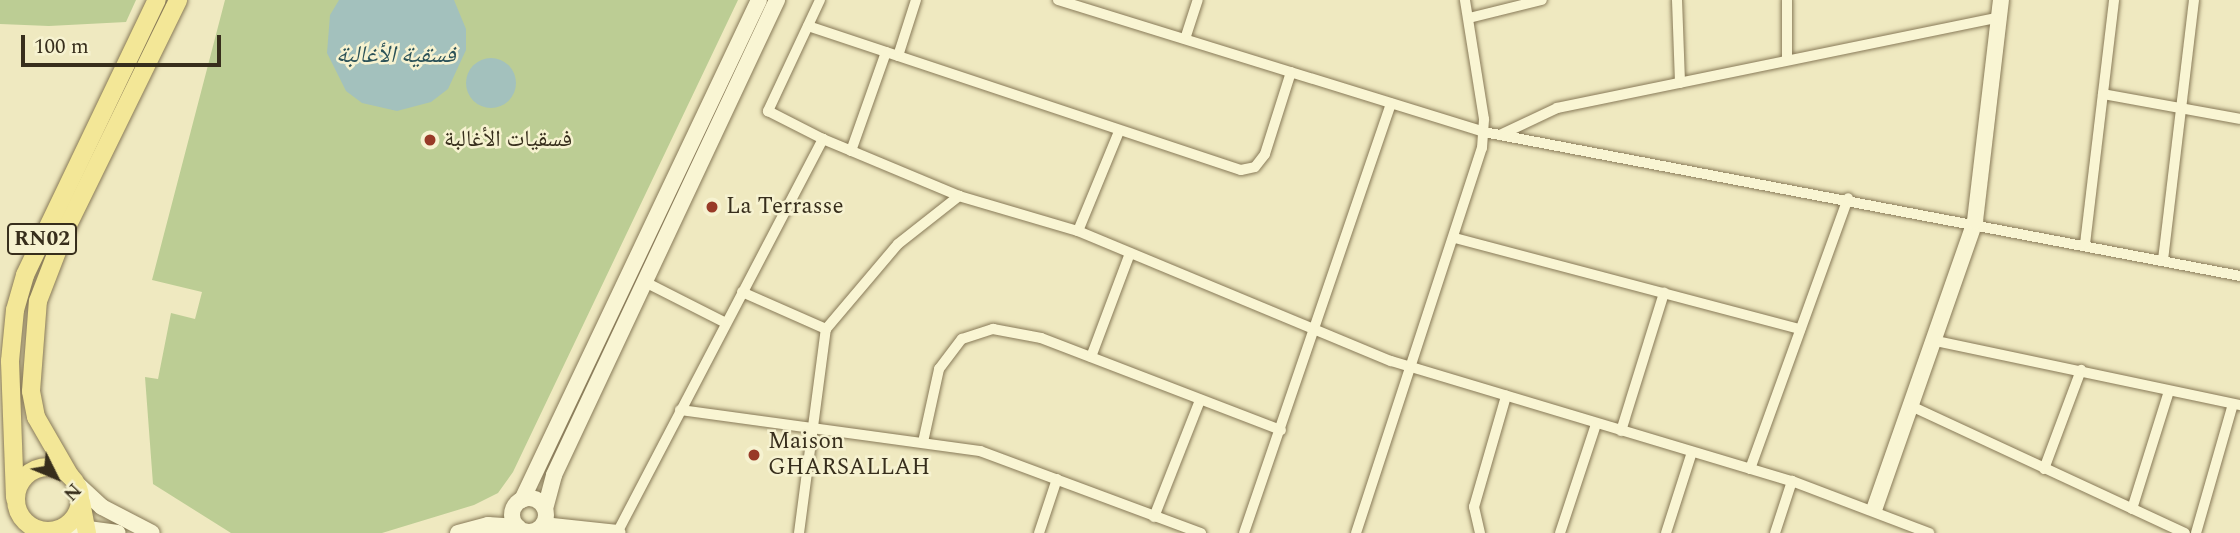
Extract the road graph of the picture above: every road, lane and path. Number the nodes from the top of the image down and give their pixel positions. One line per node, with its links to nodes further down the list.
1 (157, 0): 61 (main road, RN02)
2 (178, 0): 73 (main road, RN02)
3 (759, 0): 78 (street)
4 (777, 0): 44 (street)
5 (820, 0): 18 (street)
6 (916, 0): 21 (street)
7 (1058, 0): 19 (street)
8 (1198, 0): 19 (street)
9 (1542, 0): 17 (street)
10 (1677, 0): 24 (street)
11 (1787, 0): 22 (street)
12 (2001, 0): 16 (street)
13 (2114, 0): 25 (street)
14 (2194, 0): 27 (street)
15 (1462, 1): 17 (street)
16 (1999, 17): 22 (street); 36 (street)
17 (1469, 18): 29 (street)
18 (808, 26): 20 (street); 32 (street)
19 (1186, 36): 23 (street)
20 (886, 52): 21 (street); 33 (street)
21 (898, 56): 30 (street)
22 (1787, 59): 24 (street)
23 (1291, 72): 26 (street); 30 (street)
24 (1680, 83): 31 (street)
25 (2103, 94): 27 (street); 39 (street)
26 (1391, 103): 29 (street); 50 (street)
27 (2182, 108): 28 (street); 41 (street)
28 (2240, 119)
29 (1484, 132): 31 (street); 38 (street)
30 (1118, 134): 37 (street)
31 (1500, 135): 35 (street)
32 (823, 139): 33 (street); 45 (street)
33 (851, 151): 34 (street)
34 (959, 196): 37 (street); 48 (street)
35 (1848, 198): 36 (street); 49 (street)
36 (1975, 221): 39 (street); 51 (street)
37 (1078, 231): 40 (street)
38 (1455, 238): 46 (street); 53 (street)
39 (2085, 244): 41 (street)
40 (1130, 253): 50 (street); 52 (street)
41 (2163, 260): 43 (street)
42 (2240, 270): 43 (street)
43 (2240, 276)
44 (645, 282): 47 (street); 83 (street)
45 (742, 292): 47 (street); 48 (street)
46 (1664, 293): 49 (street); 64 (street)
47 (724, 322): 60 (street)
48 (826, 329): 65 (street)
49 (1800, 329): 70 (street)
50 (1316, 332): 53 (street); 63 (street)
51 (1936, 341): 54 (street); 59 (street)
52 (1091, 357): 57 (street); 66 (street)
53 (1414, 368): 56 (street); 97 (street)
54 (2081, 370): 55 (street); 71 (street)
55 (2169, 391): 58 (street); 80 (street)
56 (1506, 396): 62 (street); 98 (street)
57 (1200, 400): 63 (street); 82 (street)
58 (2237, 405): 104 (street)
59 (1911, 406): 71 (street); 79 (street)
60 (680, 410): 65 (street); 92 (street)
61 (13, 422): 67 (main road); 72 (main road, RN02)
62 (1596, 424): 64 (street); 99 (street)
63 (1281, 430): 96 (street)
64 (1621, 431): 68 (street)
65 (809, 432): 66 (street); 93 (street)
66 (923, 442): 74 (street)
67 (0, 444)
68 (1692, 452): 70 (street); 100 (street)
69 (41, 468): 72 (main road); 73 (main road); 76 (main road)
70 (1750, 469): 75 (street)
71 (2044, 469): 80 (street)
72 (8, 473): 76 (main road, RN02)
73 (72, 478): 77 (main road); 91 (street)
74 (1057, 479): 82 (street); 94 (street)
75 (1791, 481): 79 (street); 101 (street)
76 (15, 498): 86 (main road)
77 (80, 500): 84 (main road); 88 (main road)
78 (520, 502): 83 (street); 87 (street); 89 (street)
79 (1875, 508): 102 (street)
80 (2132, 509): 103 (street)
81 (0, 512): 86 (main road)
82 (1154, 517): 95 (street)
83 (542, 521): 85 (street); 87 (street)
84 (66, 526): 86 (main road); 88 (street)
85 (570, 527): 92 (street)
86 (35, 529)
87 (518, 529): 89 (street)
88 (86, 530): 90 (street)
89 (466, 531)
90 (118, 533)
91 (152, 533)
92 (618, 533)
93 (799, 533)
94 (1039, 533)
95 (1201, 533)
96 (1244, 533)
97 (1356, 533)
98 (1480, 533)
99 (1560, 533)
100 (1666, 533)
101 (1774, 533)
102 (1929, 533)
103 (2185, 533)
104 (2196, 533)

